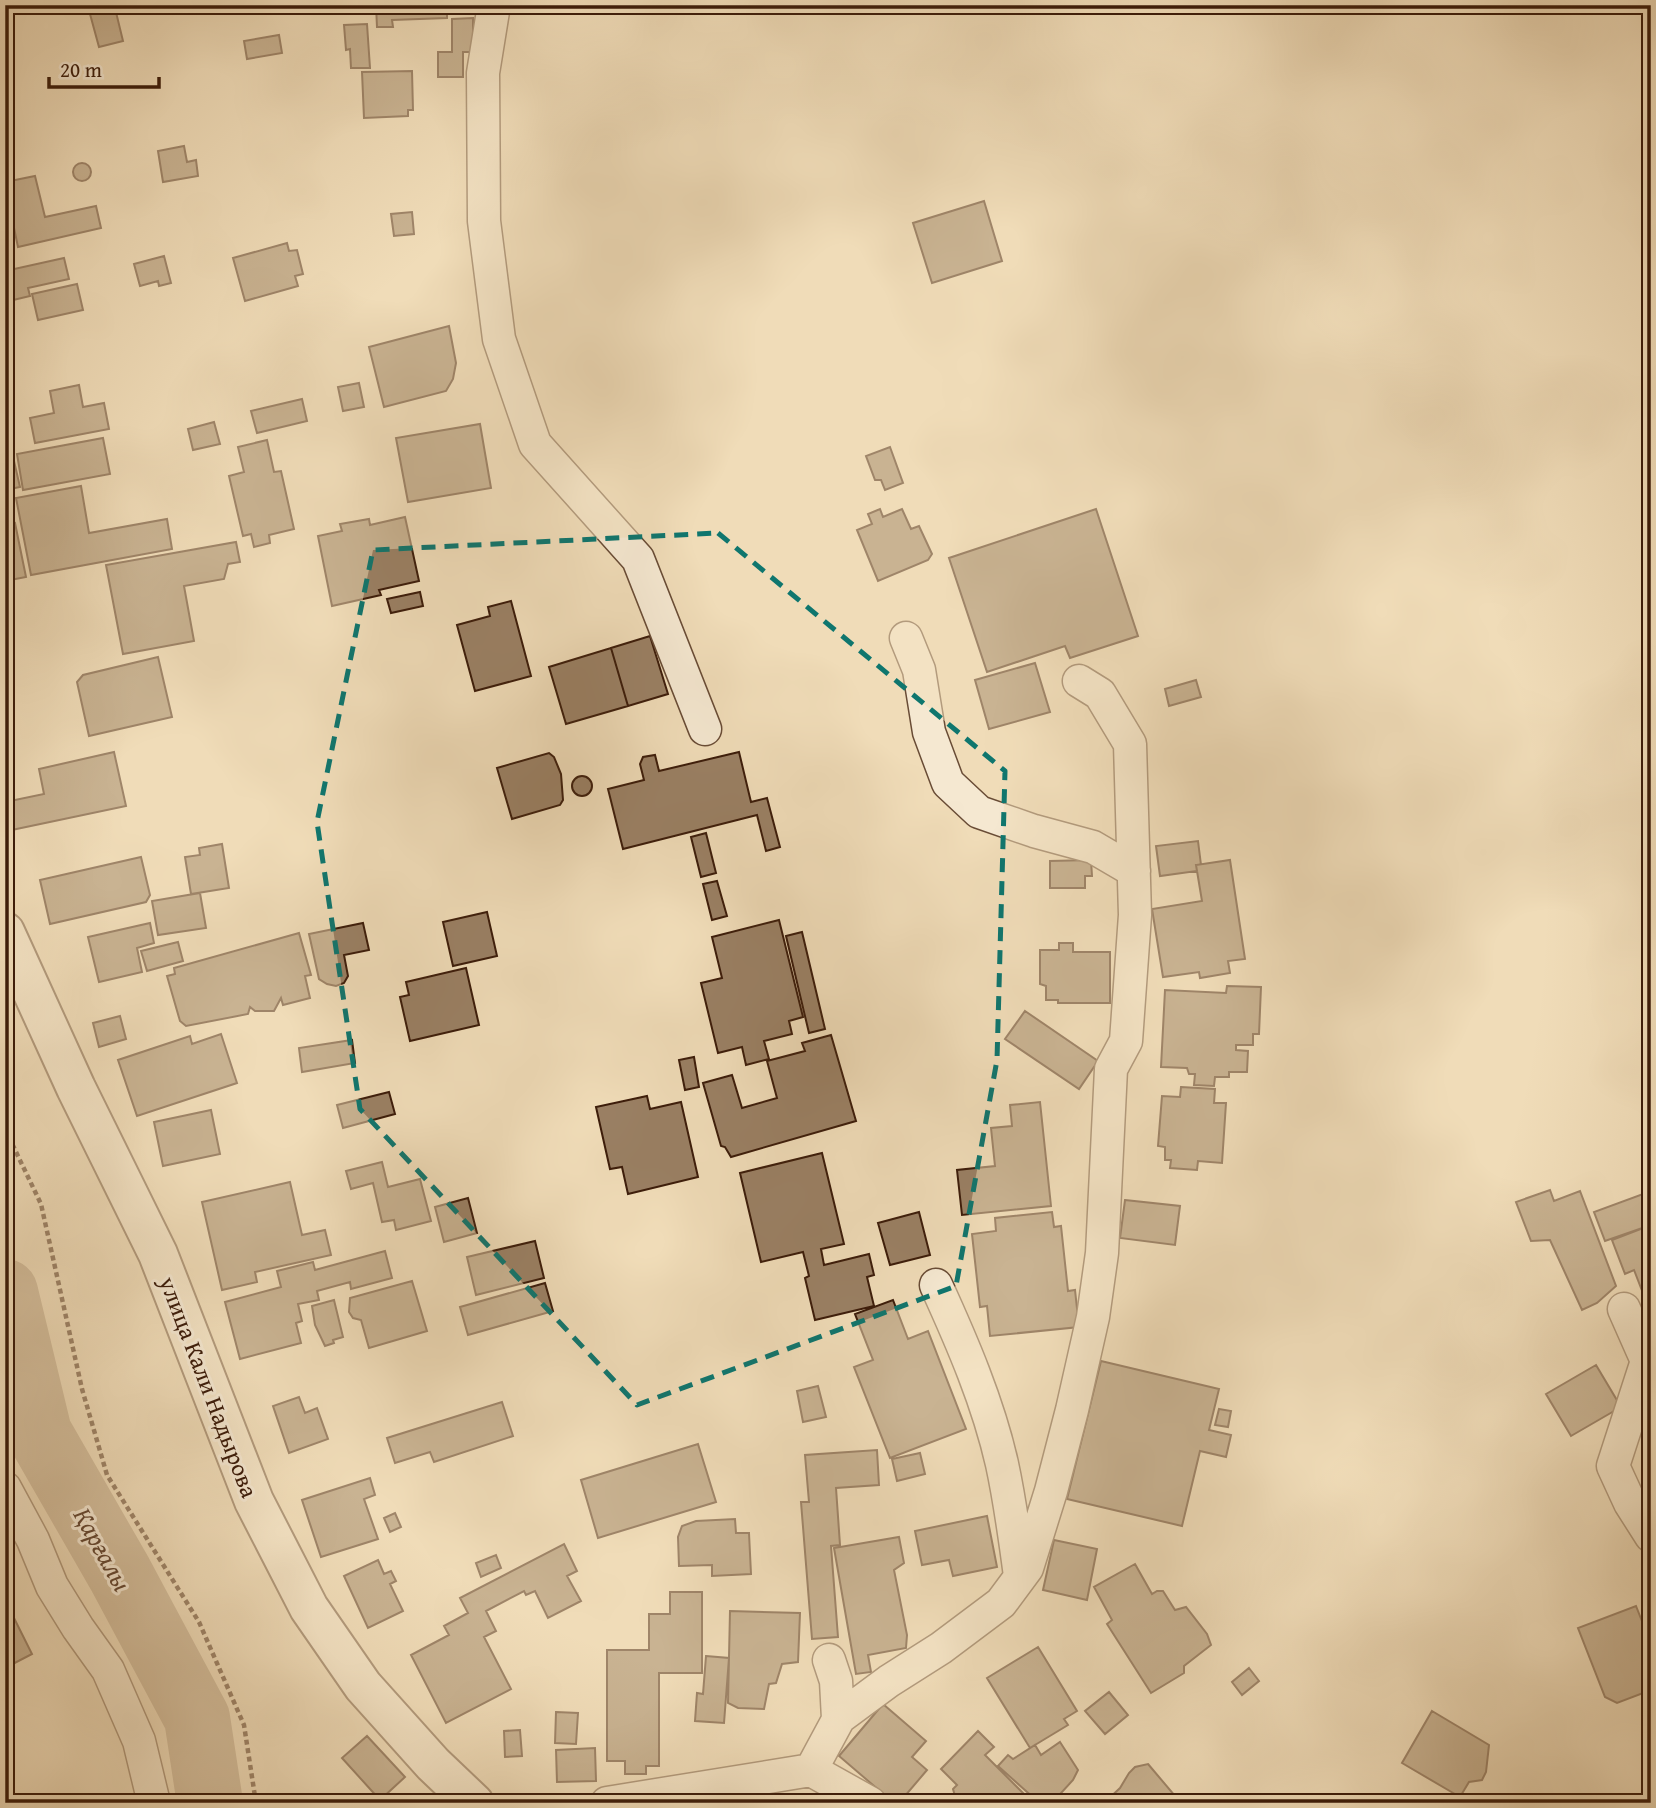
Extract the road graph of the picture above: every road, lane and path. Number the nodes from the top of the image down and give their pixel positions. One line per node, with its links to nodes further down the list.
1 (494, 5): 4 (street)
2 (906, 638): 5 (street)
3 (1079, 681): 5 (street)
4 (705, 729)
5 (1134, 871): 12 (street)
6 (5, 932): 18 (street, улица Кали Надырова)
7 (5, 1129): 17 (path)
8 (936, 1286): 12 (street)
9 (1624, 1309): 11 (street)
10 (5, 1488): 16 (street)
11 (1651, 1536)
12 (1020, 1577): 14 (street)
13 (829, 1660): 14 (street)
14 (838, 1719): 15 (street)
15 (811, 1770): 19 (street); 20 (street)
16 (154, 1803)
17 (256, 1803)
18 (474, 1803)
19 (607, 1803)
20 (870, 1803)

